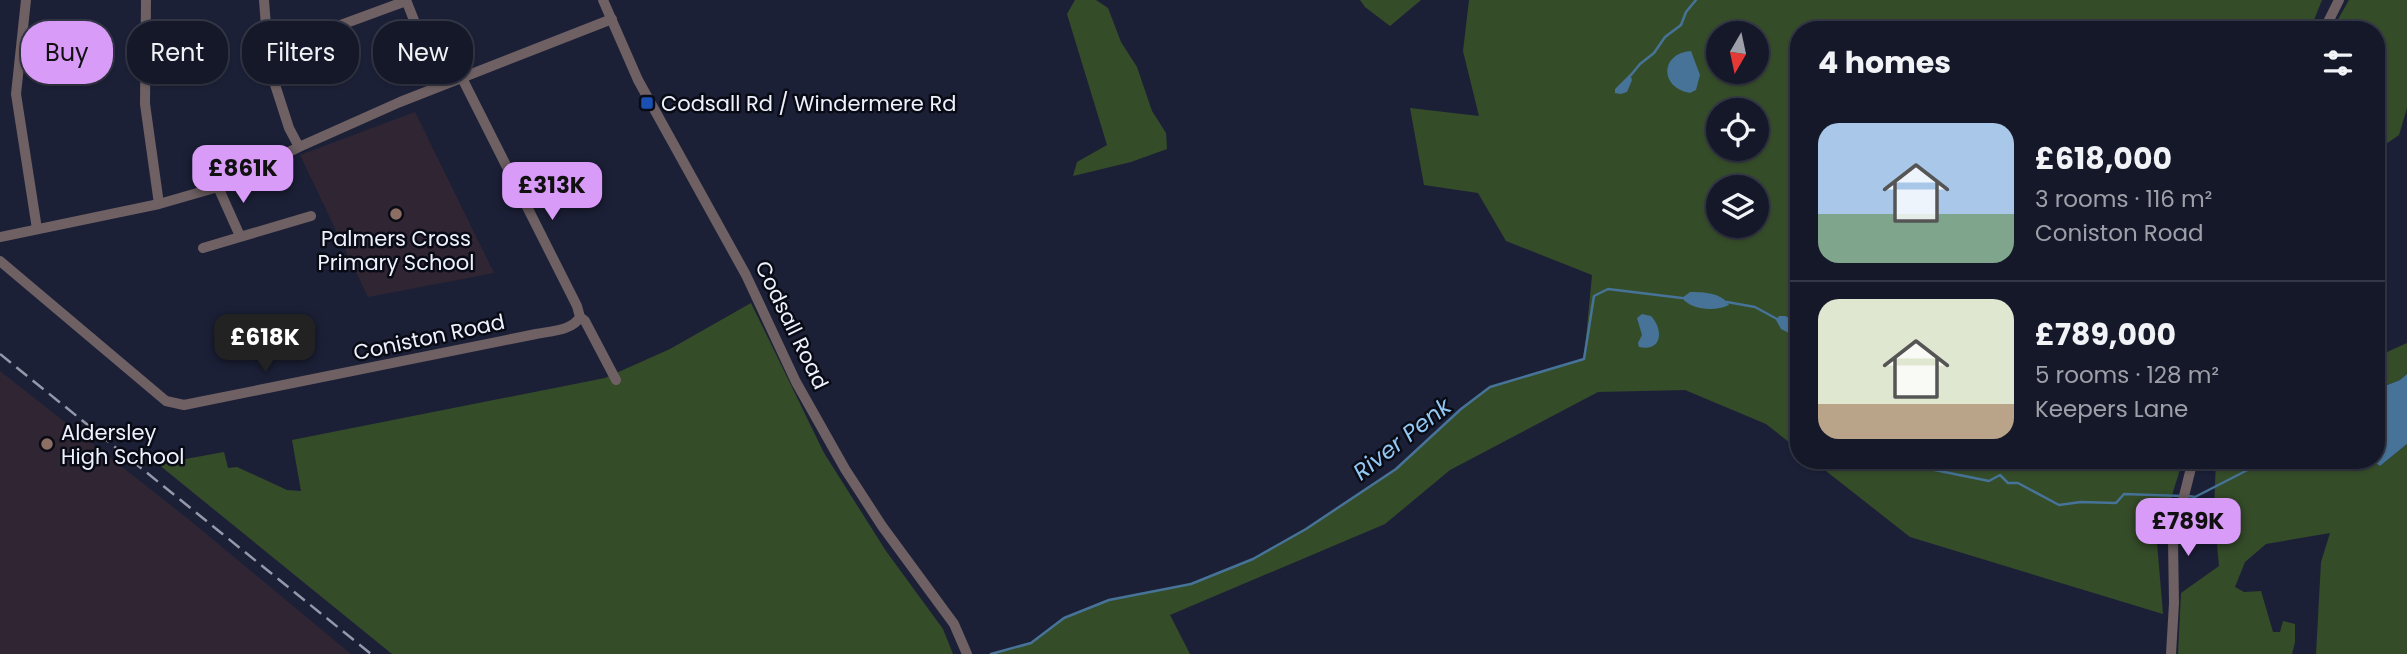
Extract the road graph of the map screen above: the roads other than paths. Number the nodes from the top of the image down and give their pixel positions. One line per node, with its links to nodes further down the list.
1 (26, 0): 20 (street)
2 (146, 0): 18 (street)
3 (264, 0): 8 (street)
4 (603, 0): 7 (street, Codsall Road)
5 (2339, 0): 10 (street)
6 (406, 1): 9 (street); 15 (street)
7 (612, 19): 11 (street); 28 (street, Codsall Road)
8 (265, 21)
9 (351, 21)
10 (2328, 21)
11 (473, 74)
12 (276, 84): 16 (street)
13 (446, 84): 15 (street)
14 (465, 84): 25 (street)
15 (440, 86): 16 (street)
16 (299, 147): 17 (street)
17 (218, 187): 18 (street); 21 (street)
18 (159, 204): 20 (street)
19 (312, 216): 21 (street)
20 (37, 229): 22 (street)
21 (240, 236): 23 (street)
22 (0, 237)
23 (203, 248)
24 (0, 261): 25 (street, Coniston Road)
25 (580, 317): 26 (street)
26 (616, 380)
27 (2191, 469): 29 (street)
28 (967, 654)
29 (2171, 654)

